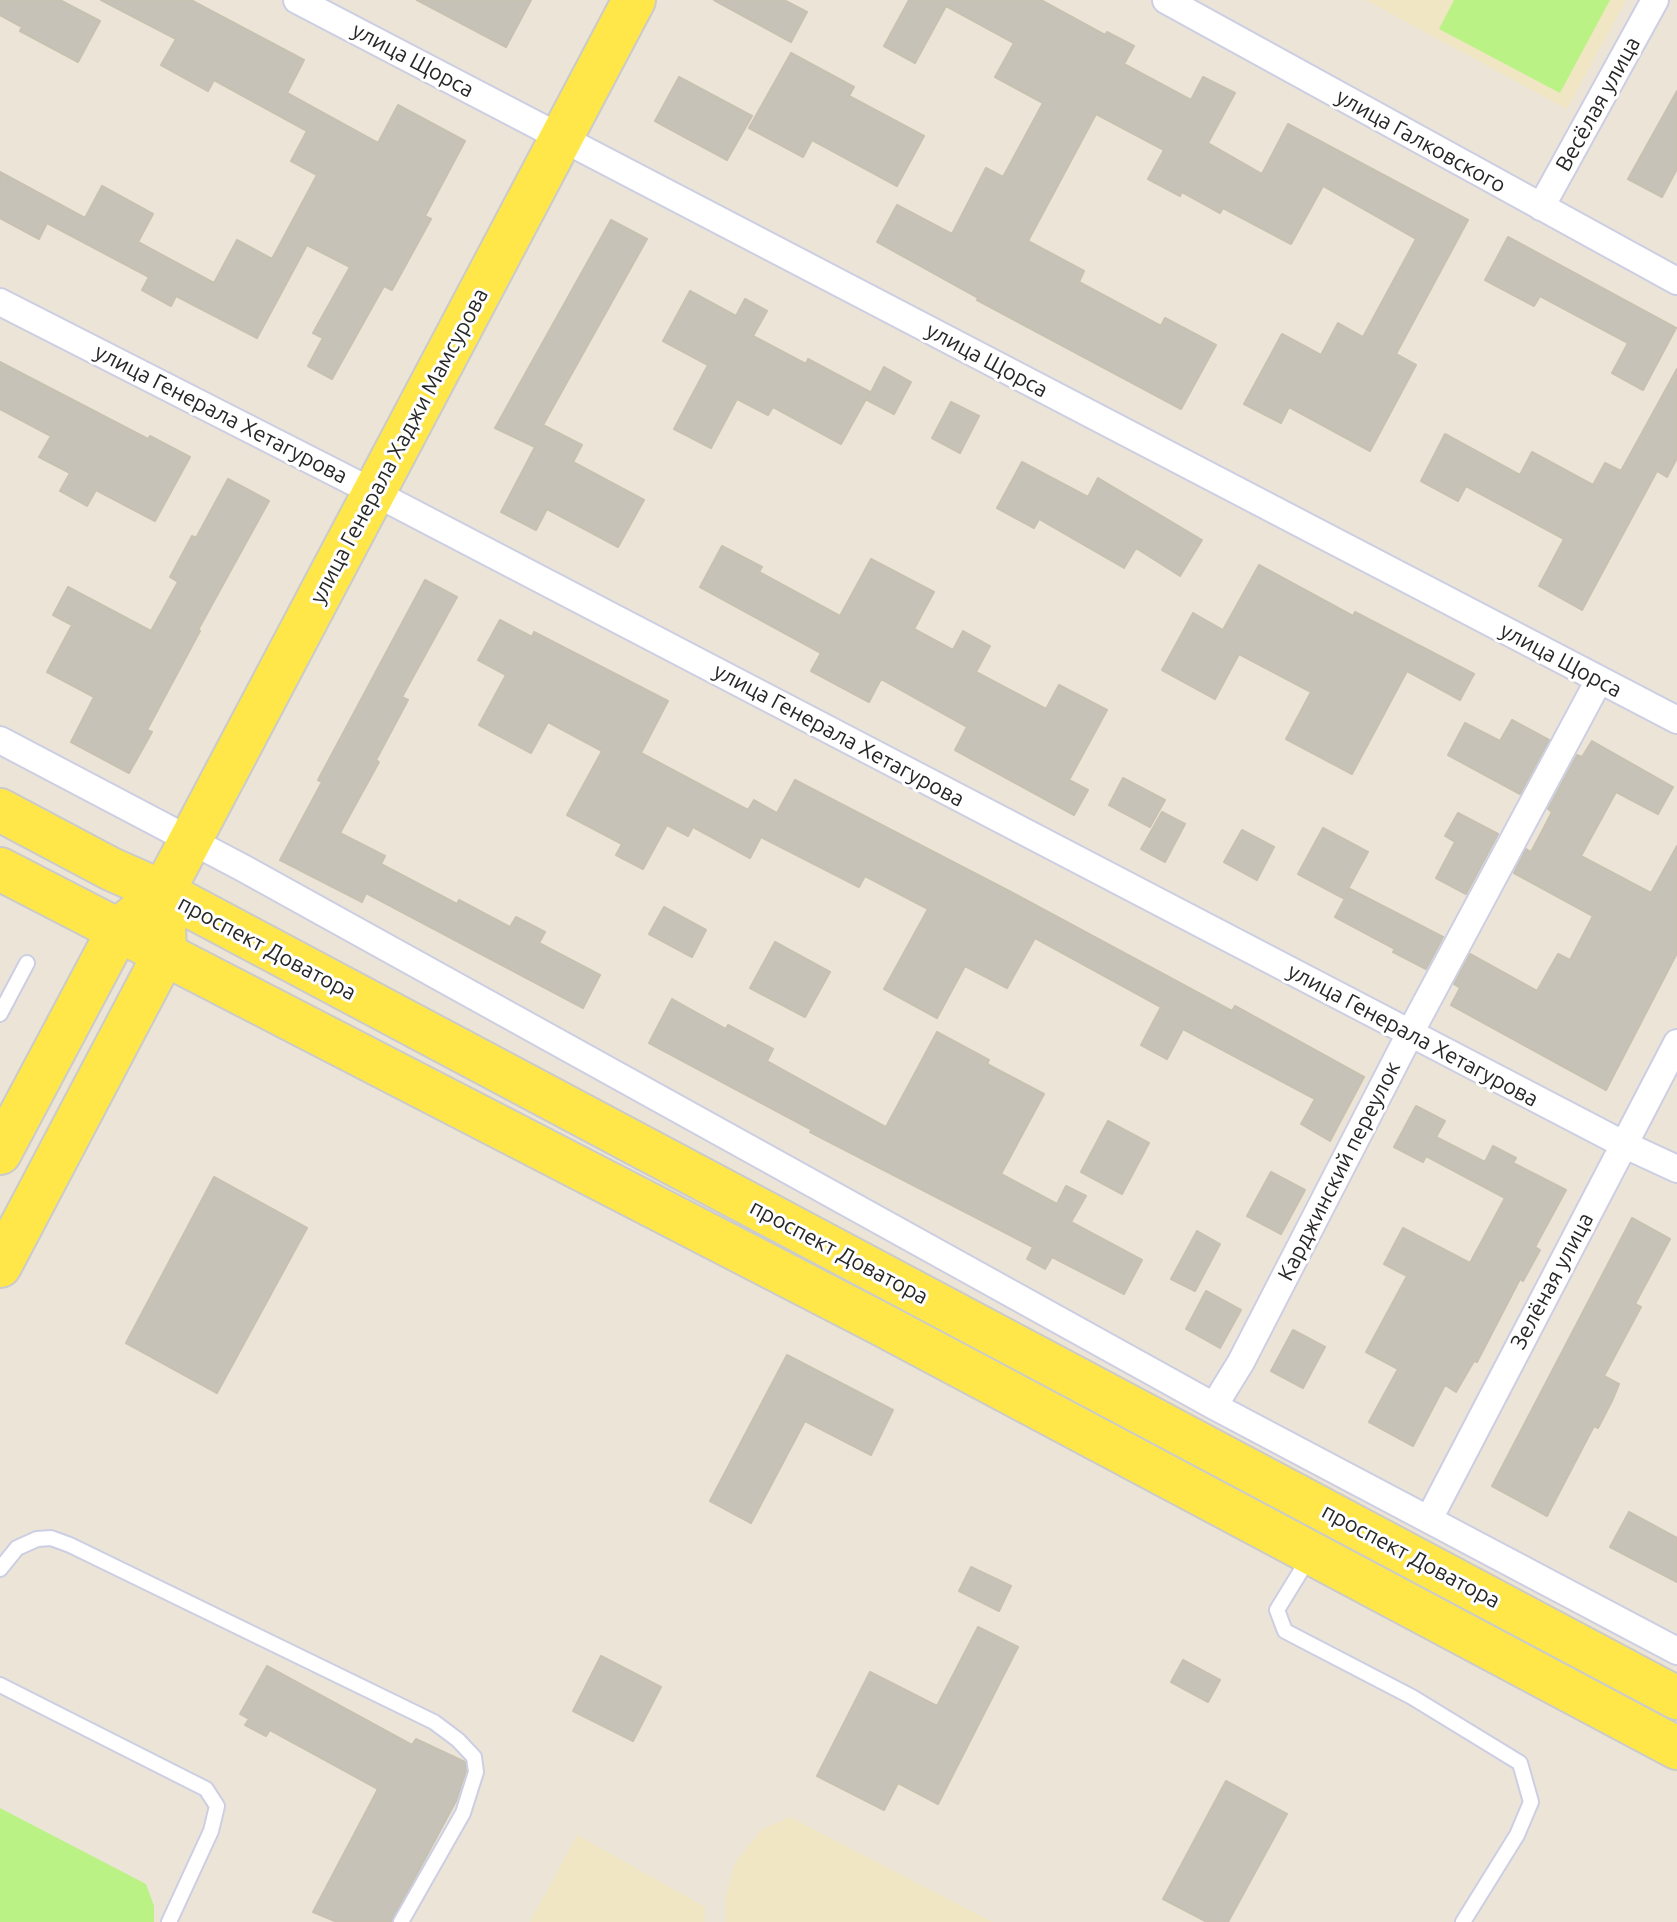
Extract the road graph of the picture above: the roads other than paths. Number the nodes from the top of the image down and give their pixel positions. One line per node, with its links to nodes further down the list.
1 (297, 0): 5 (street, улица Щорса)
2 (634, 0): 5 (main road, улица Генерала Хаджи Мамсурова)
3 (1166, 0): 6 (street, улица Галковского)
4 (1655, 0): 6 (street, Весёлая улица)
5 (562, 138): 9 (main road, улица Генерала Хаджи Мамсурова); 10 (street, улица Щорса)
6 (1541, 207): 7 (street, улица Галковского)
7 (1677, 281)
8 (0, 302): 9 (street, улица Генерала Хетагурова)
9 (375, 493): 14 (main road, улица Генерала Хаджи Мамсурова); 21 (street, улица Генерала Хетагурова)
10 (1599, 680): 11 (street, улица Щорса); 21 (street, Карджинский переулок)
11 (1677, 720)
12 (0, 740): 14 (street, проспект Доватора)
13 (0, 810): 16 (main road, проспект Доватора)
14 (190, 840): 16 (main road, улица Генерала Хаджи Мамсурова); 27 (street, проспект Доватора)
15 (0, 869): 17 (main road, проспект Доватора)
16 (163, 892): 17 (main road, улица Генерала Хаджи Мамсурова); 18 (main road, улица Генерала Хаджи Мамсурова); 33 (main road, проспект Доватора)
17 (119, 929): 18 (main road, проспект Доватора); 24 (main road, улица Генерала Хаджи Мамсурова)
18 (165, 953): 26 (main road, улица Генерала Хаджи Мамсурова); 29 (main road, проспект Доватора)
19 (27, 963): 20 (lane)
20 (0, 1014)
21 (1410, 1033): 23 (street, улица Генерала Хетагурова); 27 (street, Карджинский переулок)
22 (1677, 1043): 23 (street, Зелёная улица)
23 (1623, 1144): 25 (street, улица Генерала Хетагурова); 28 (street, Зелёная улица)
24 (0, 1153)
25 (1677, 1169)
26 (0, 1266)
27 (1214, 1406): 28 (street, проспект Доватора)
28 (1429, 1519): 31 (street, проспект Доватора)
29 (1313, 1553): 34 (main road, проспект Доватора); 37 (lane)
30 (0, 1569): 36 (lane)
31 (1677, 1651)
32 (0, 1685): 35 (lane)
33 (1677, 1698)
34 (1677, 1748)
35 (169, 1922)
36 (401, 1922)
37 (1463, 1922)

